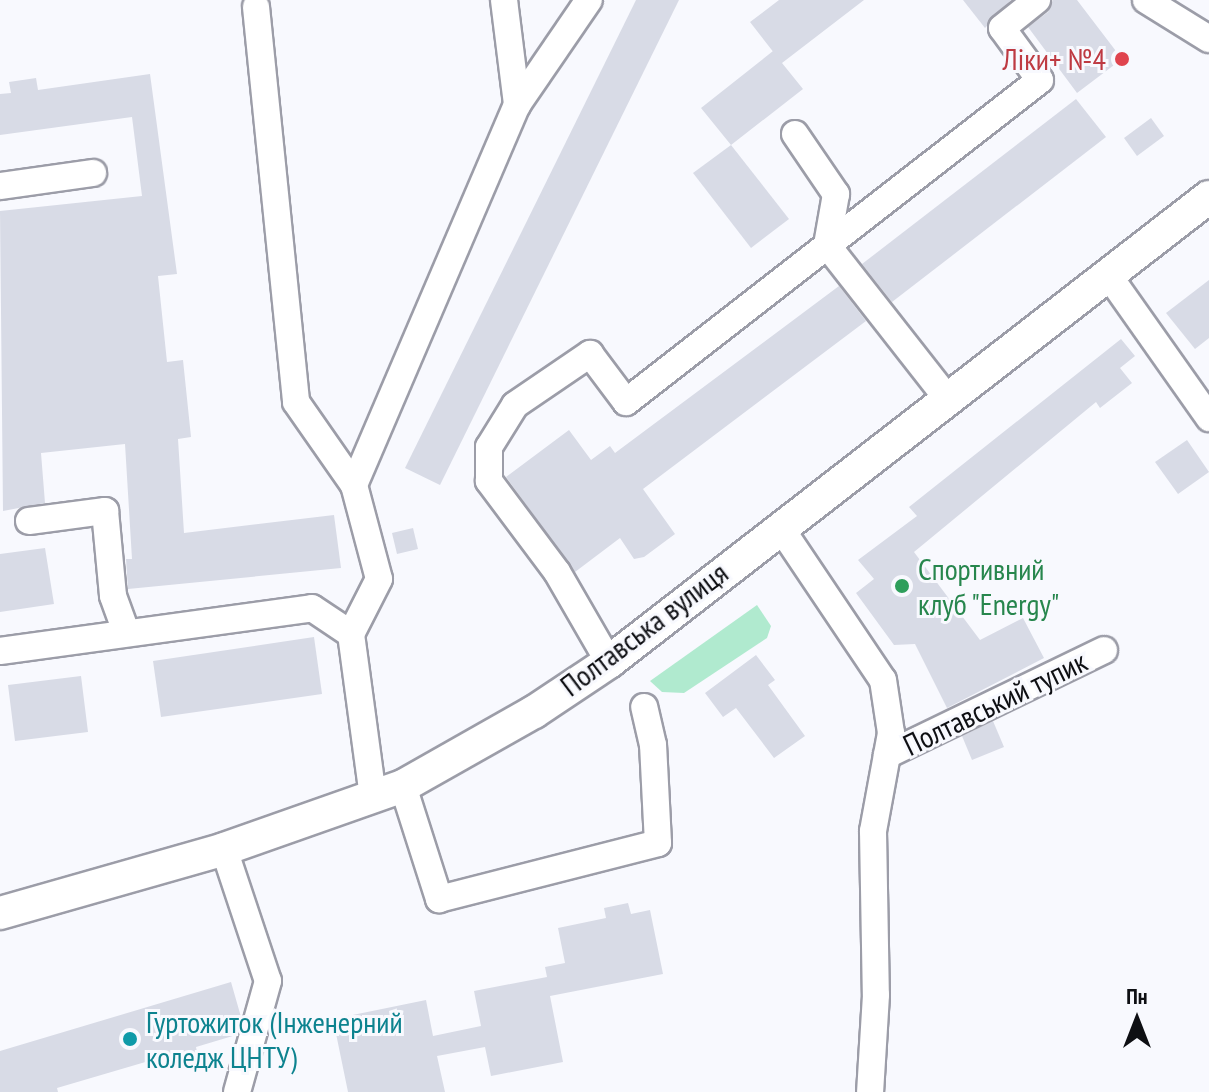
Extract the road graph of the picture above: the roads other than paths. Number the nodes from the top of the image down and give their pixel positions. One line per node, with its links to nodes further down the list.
1 (504, 0): 8 (street)
2 (589, 0): 8 (street)
3 (1037, 0): 13 (street)
4 (1146, 0): 6 (street)
5 (256, 7): 17 (street)
6 (1178, 8): 7 (street)
7 (1209, 39)
8 (517, 105): 17 (street)
9 (795, 134): 13 (street)
10 (93, 173): 11 (street)
11 (0, 186)
12 (1209, 197): 14 (main road, Полтавська вулиця)
13 (827, 245): 15 (street); 24 (street)
14 (1109, 276): 15 (main road, Полтавська вулиця); 16 (street)
15 (946, 397): 19 (main road, Полтавська вулиця)
16 (1209, 418)
17 (354, 485): 21 (street)
18 (29, 521): 20 (street)
19 (780, 527): 24 (main road, Полтавська вулиця); 26 (street)
20 (126, 631): 21 (street); 23 (street)
21 (351, 634): 27 (street)
22 (1104, 650): 26 (street, Полтавський тупик)
23 (0, 651)
24 (609, 662): 27 (main road, Полтавська вулиця)
25 (644, 707): 27 (street)
26 (887, 755): 31 (street)
27 (388, 791): 28 (main road, Полтавська вулиця)
28 (224, 849): 29 (main road, Полтавська вулиця); 30 (street)
29 (0, 913)
30 (237, 1092)
31 (870, 1092)

